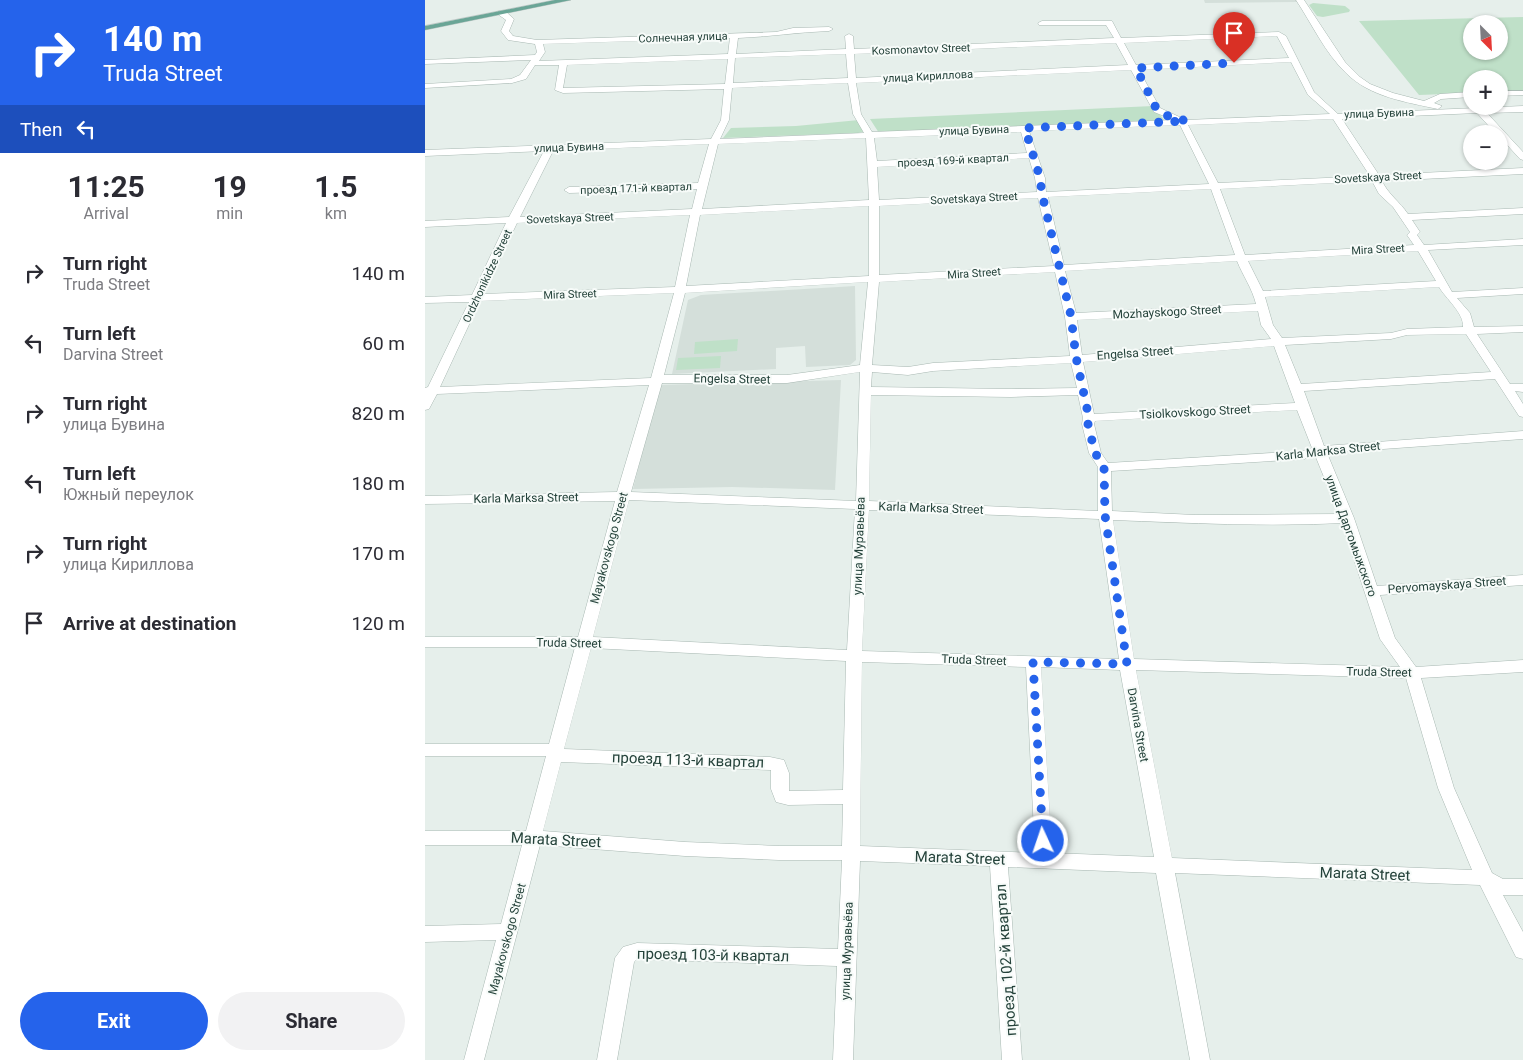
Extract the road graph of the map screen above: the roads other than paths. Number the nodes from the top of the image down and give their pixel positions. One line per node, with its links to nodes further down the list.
1 (567, 0): 3 (main road)
2 (1300, 0): 24 (street)
3 (502, 13): 5 (main road); 10 (street, Солнечная улица)
4 (1043, 23): 9 (street)
5 (425, 28)
6 (829, 29): 7 (street, Солнечная улица)
7 (734, 35): 10 (street, Солнечная улица); 12 (street, Mayakovskogo Street)
8 (849, 36): 11 (street, улица Муравьёва)
9 (1119, 40): 11 (street, Kosmonavtov Street); 14 (street, Kosmonavtov Street); 17 (street)
10 (537, 42): 13 (street)
11 (850, 52): 12 (street, Kosmonavtov Street); 18 (street, улица Муравьёва)
12 (731, 57): 16 (street, Kosmonavtov Street); 20 (street, Mayakovskogo Street)
13 (535, 60): 15 (street, Kosmonavtov Street); 16 (street, Kosmonavtov Street); 19 (street)
14 (1293, 60): 17 (street, улица Кириллова); 28 (street)
15 (425, 62)
16 (563, 63): 20 (street, улица Кириллова)
17 (1136, 68): 18 (street, улица Кириллова); 30 (street)
18 (852, 80): 20 (street, улица Кириллова); 32 (street, улица Муравьёва)
19 (425, 86)
20 (727, 86): 33 (street, Mayakovskogo Street)
21 (1523, 93): 22 (street)
22 (1508, 94)
23 (1463, 96): 24 (street, улица Бувина)
24 (1422, 108): 27 (street, улица Бувина); 28 (street, улица Бувина)
25 (1508, 109): 26 (street, улица Бувина)
26 (1523, 109)
27 (1463, 110)
28 (1335, 115): 30 (street, улица Бувина); 40 (street)
29 (1484, 115): 37 (street)
30 (1184, 121): 31 (street, улица Бувина); 41 (street, улица Даргомыжского)
31 (1025, 128): 32 (street, улица Бувина); 36 (street, Darvina Street)
32 (869, 134): 33 (street, улица Бувина); 38 (street, улица Муравьёва)
33 (714, 141): 34 (street, улица Бувина); 42 (street, Mayakovskogo Street)
34 (550, 148): 35 (street, улица Бувина); 49 (street, Ordzhonikidze Street)
35 (425, 152)
36 (1033, 156): 38 (street, проезд 169-й квартал); 44 (street, Darvina Street)
37 (1523, 158)
38 (873, 164): 45 (street, улица Муравьёва)
39 (1523, 170): 40 (street, Sovetskaya Street)
40 (1375, 177): 41 (street, Sovetskaya Street); 48 (street)
41 (1214, 185): 44 (street, Sovetskaya Street); 53 (street, улица Даргомыжского)
42 (703, 186): 43 (street, проезд 171-й квартал); 47 (street, Mayakovskogo Street)
43 (569, 190)
44 (1042, 194): 45 (street, Sovetskaya Street); 54 (street, Darvina Street)
45 (874, 203): 47 (street, Sovetskaya Street); 55 (street, улица Муравьёва)
46 (1523, 211): 48 (street)
47 (695, 212): 49 (street, Sovetskaya Street); 57 (street, Mayakovskogo Street)
48 (1406, 217): 52 (street)
49 (513, 220): 50 (street, Sovetskaya Street); 60 (street, Ordzhonikidze Street)
50 (425, 224)
51 (1523, 242): 52 (street, Mira Street)
52 (1421, 247): 53 (street, Mira Street); 56 (street)
53 (1243, 257): 54 (street, Mira Street); 62 (street, улица Даргомыжского)
54 (1060, 268): 55 (street, Mira Street); 63 (street, Darvina Street)
55 (872, 280): 57 (street, Mira Street); 68 (street, улица Муравьёва)
56 (1443, 284): 59 (street); 62 (street, Mozhayskogo Street)
57 (679, 290): 60 (street, Mira Street); 70 (street, Mayakovskogo Street)
58 (1523, 291): 59 (street)
59 (1449, 295): 64 (street)
60 (476, 298): 61 (street, Mira Street); 74 (street, Ordzhonikidze Street)
61 (425, 300)
62 (1261, 301): 63 (street, Mozhayskogo Street); 66 (street, улица Даргомыжского)
63 (1071, 316): 67 (street, Darvina Street)
64 (1468, 329): 65 (street, Engelsa Street); 66 (street, Engelsa Street); 69 (street)
65 (1523, 329)
66 (1278, 342): 67 (street, Engelsa Street); 72 (street, улица Даргомыжского)
67 (1076, 357): 68 (street, Engelsa Street); 76 (street, Darvina Street)
68 (866, 369): 70 (street, Engelsa Street); 75 (street, улица Муравьёва)
69 (1498, 375): 71 (street); 72 (street)
70 (657, 380): 74 (street, Engelsa Street); 84 (street, Mayakovskogo Street)
71 (1505, 387): 73 (street); 79 (street)
72 (1297, 388): 78 (street, улица Даргомыжского)
73 (1523, 388)
74 (429, 391): 77 (street, Ordzhonikidze Street)
75 (865, 391): 76 (street); 86 (street, улица Муравьёва)
76 (1083, 391): 80 (street, Darvina Street)
77 (425, 406)
78 (1302, 406): 80 (street, Tsiolkovskogo Street); 82 (street, улица Даргомыжского)
79 (1523, 413)
80 (1089, 418): 83 (street, Darvina Street)
81 (1523, 435): 82 (street, Karla Marksa Street)
82 (1319, 450): 83 (street, Karla Marksa Street); 88 (street, улица Даргомыжского)
83 (1104, 466): 87 (street, Darvina Street)
84 (623, 496): 85 (street, Karla Marksa Street); 86 (street, Karla Marksa Street); 92 (street, Mayakovskogo Street)
85 (425, 500)
86 (861, 505): 87 (street, Karla Marksa Street); 93 (street, улица Муравьёва)
87 (1105, 515): 88 (street, Karla Marksa Street); 95 (street, Darvina Street)
88 (1347, 518): 90 (street, улица Даргомыжского)
89 (1523, 580): 90 (street, Pervomayskaya Street)
90 (1371, 591): 97 (street, улица Даргомыжского)
91 (425, 642): 92 (street, Truda Street)
92 (584, 642): 93 (street, Truda Street); 99 (street, Mayakovskogo Street)
93 (854, 656): 94 (street, Truda Street); 100 (street, улица Муравьёва)
94 (1033, 662): 95 (street, Truda Street); 105 (street)
95 (1127, 664): 97 (street, Truda Street); 106 (street, Darvina Street)
96 (1523, 666): 97 (street, Truda Street)
97 (1412, 673): 107 (street, улица Даргомыжского)
98 (425, 750): 99 (street)
99 (556, 752): 100 (street, проезд 113-й квартал); 102 (street, Mayakovskogo Street)
100 (852, 796): 103 (street, улица Муравьёва)
101 (425, 838): 102 (street, Marata Street)
102 (534, 838): 103 (street, Marata Street); 109 (street, Mayakovskogo Street)
103 (851, 853): 104 (street, Marata Street); 112 (street, улица Муравьёва)
104 (999, 859): 105 (street, Marata Street); 116 (street, проезд 102-й квартал)
105 (1044, 861): 106 (street, Marata Street)
106 (1164, 866): 107 (street, Marata Street); 117 (street, Darvina Street)
107 (1485, 878): 108 (street, Marata Street); 111 (street, улица Даргомыжского)
108 (1523, 886)
109 (509, 932): 110 (street); 113 (street, Mayakovskogo Street)
110 (425, 934)
111 (1523, 950)
112 (847, 958): 114 (street, проезд 103-й квартал); 115 (street, улица Муравьёва)
113 (474, 1060)
114 (607, 1060)
115 (843, 1060)
116 (1012, 1060)
117 (1200, 1060)

